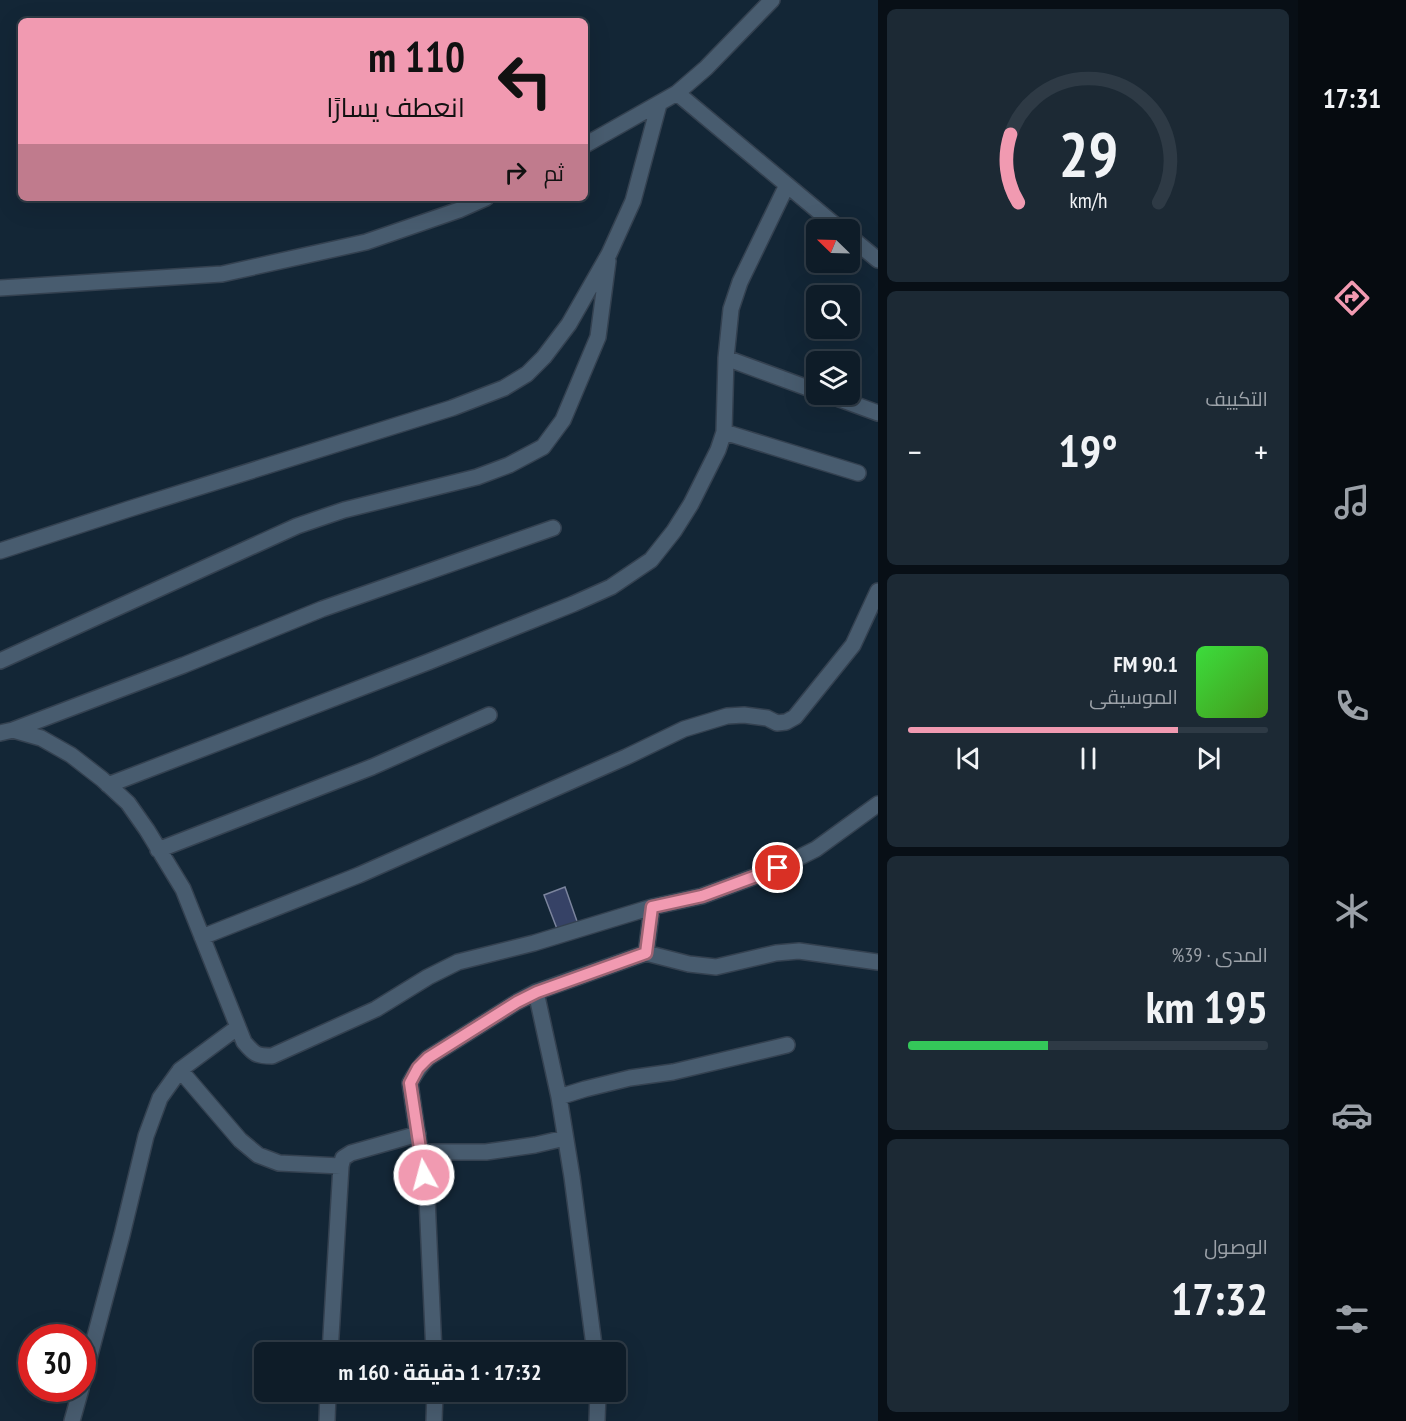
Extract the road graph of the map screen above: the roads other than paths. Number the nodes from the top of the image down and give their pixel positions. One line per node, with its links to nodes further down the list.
1 (772, 0): 2 (street)
2 (677, 93): 3 (street); 5 (street)
3 (659, 104): 4 (street); 9 (street)
4 (588, 143)
5 (787, 185): 7 (street); 12 (street)
6 (479, 201): 11 (street)
7 (828, 219)
8 (860, 245): 10 (street)
9 (609, 254): 19 (street); 21 (street)
10 (878, 260)
11 (0, 288)
12 (726, 358): 13 (street); 16 (street)
13 (806, 387)
14 (856, 405): 15 (street)
15 (878, 413)
16 (724, 432): 17 (street); 24 (street)
17 (858, 473)
18 (553, 528): 23 (street)
19 (0, 550)
20 (878, 591): 28 (street)
21 (0, 662)
22 (489, 715): 26 (street)
23 (7, 731): 24 (street)
24 (108, 785): 26 (street)
25 (878, 804): 27 (street)
26 (158, 850): 28 (street)
27 (652, 907): 29 (street); 32 (street)
28 (202, 937): 32 (street)
29 (646, 953): 30 (street); 31 (street)
30 (878, 962)
31 (537, 992): 35 (street); 36 (street)
32 (238, 1027): 34 (street)
33 (787, 1045): 35 (street)
34 (180, 1071): 39 (street); 40 (street)
35 (559, 1097): 37 (street)
36 (418, 1134): 38 (street); 39 (street)
37 (565, 1138): 38 (street); 43 (street)
38 (420, 1152): 42 (street)
39 (341, 1166): 41 (street)
40 (96, 1335)
41 (331, 1342)
42 (434, 1342)
43 (593, 1342)
44 (78, 1402): 48 (street)
45 (328, 1402): 49 (street)
46 (435, 1402): 50 (street)
47 (598, 1402): 51 (street)
48 (72, 1421)
49 (327, 1421)
50 (434, 1421)
51 (597, 1421)

